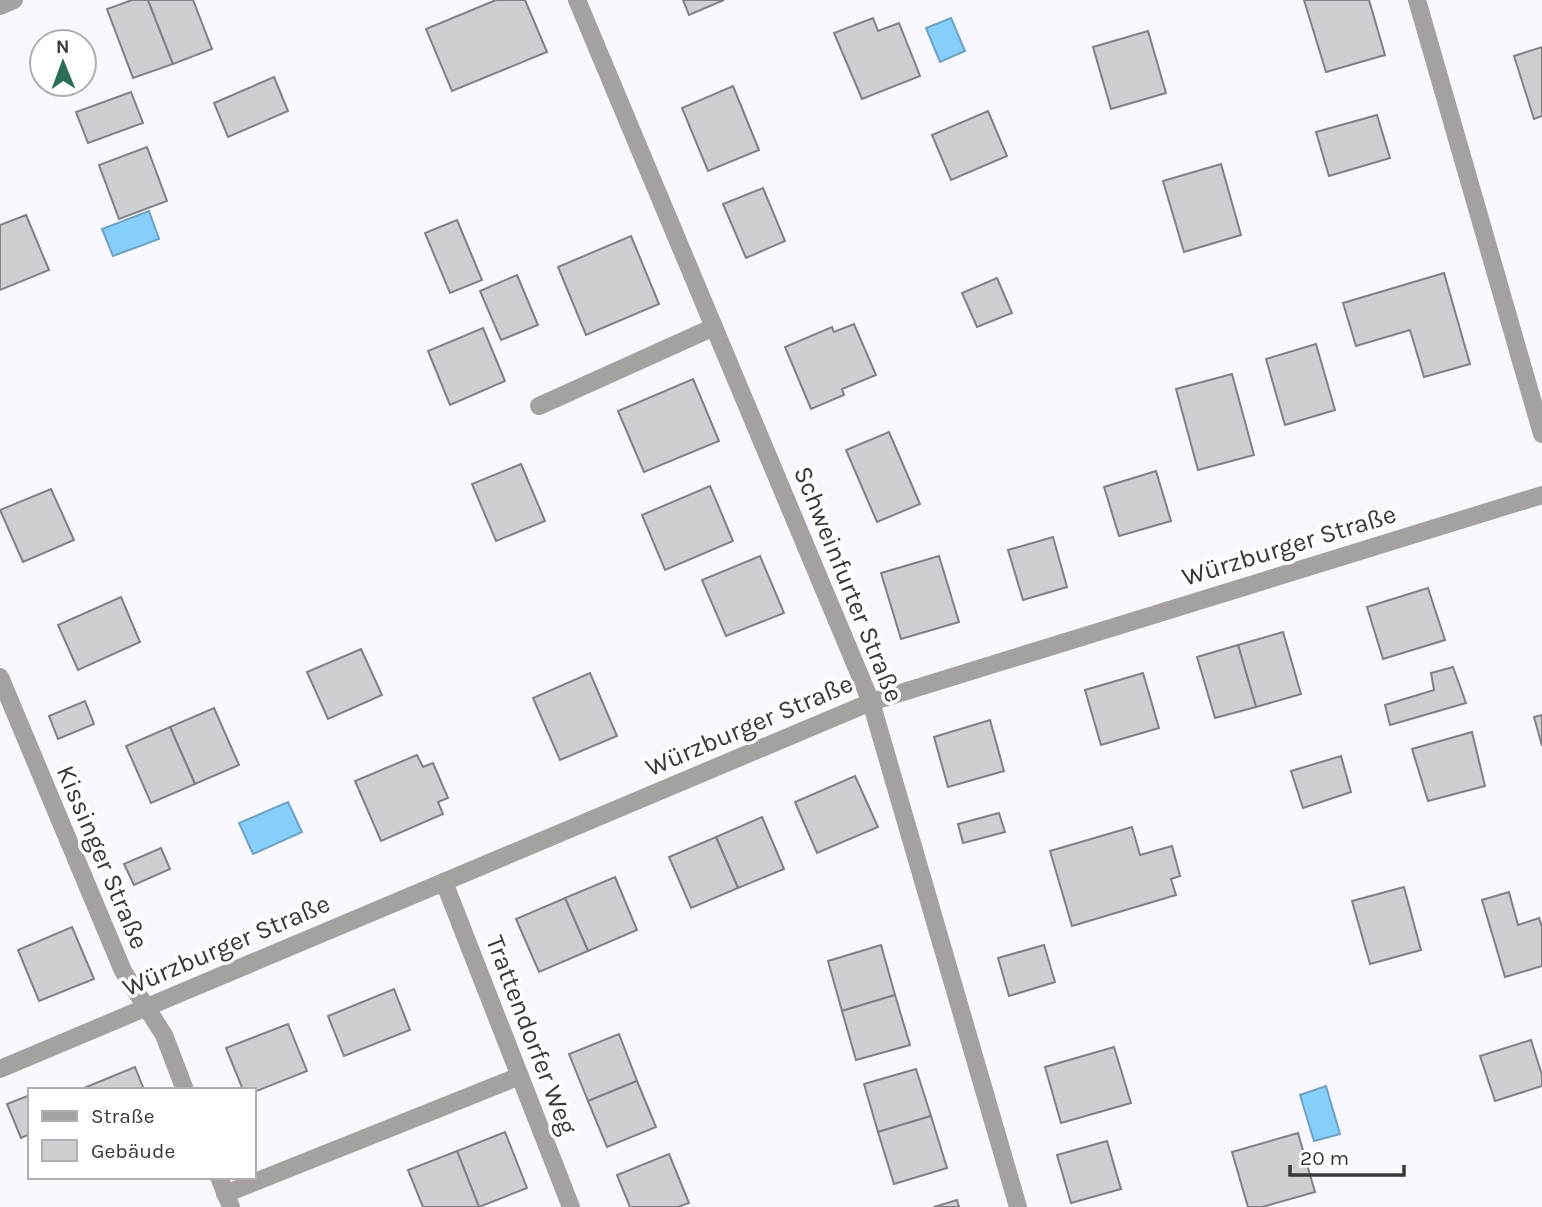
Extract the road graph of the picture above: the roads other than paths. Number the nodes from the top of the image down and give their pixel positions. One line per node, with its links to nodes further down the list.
1 (14, 0): 4 (street)
2 (577, 0): 5 (street, Schweinfurter Straße)
3 (1417, 0): 7 (street)
4 (0, 6)
5 (714, 327): 6 (street); 10 (street, Schweinfurter Straße)
6 (538, 405)
7 (1542, 434)
8 (1542, 495): 10 (street, Würzburger Straße)
9 (0, 677): 12 (street, Kissinger Straße)
10 (871, 702): 11 (street, Würzburger Straße); 18 (street, Schweinfurter Straße)
11 (443, 881): 12 (street, Würzburger Straße); 14 (street, Trattendorfer Weg)
12 (146, 1008): 13 (street, Würzburger Straße); 15 (street, Kissinger Straße)
13 (0, 1069)
14 (520, 1076): 16 (street); 17 (street, Trattendorfer Weg)
15 (184, 1088)
16 (225, 1193)
17 (571, 1207)
18 (1018, 1207)

